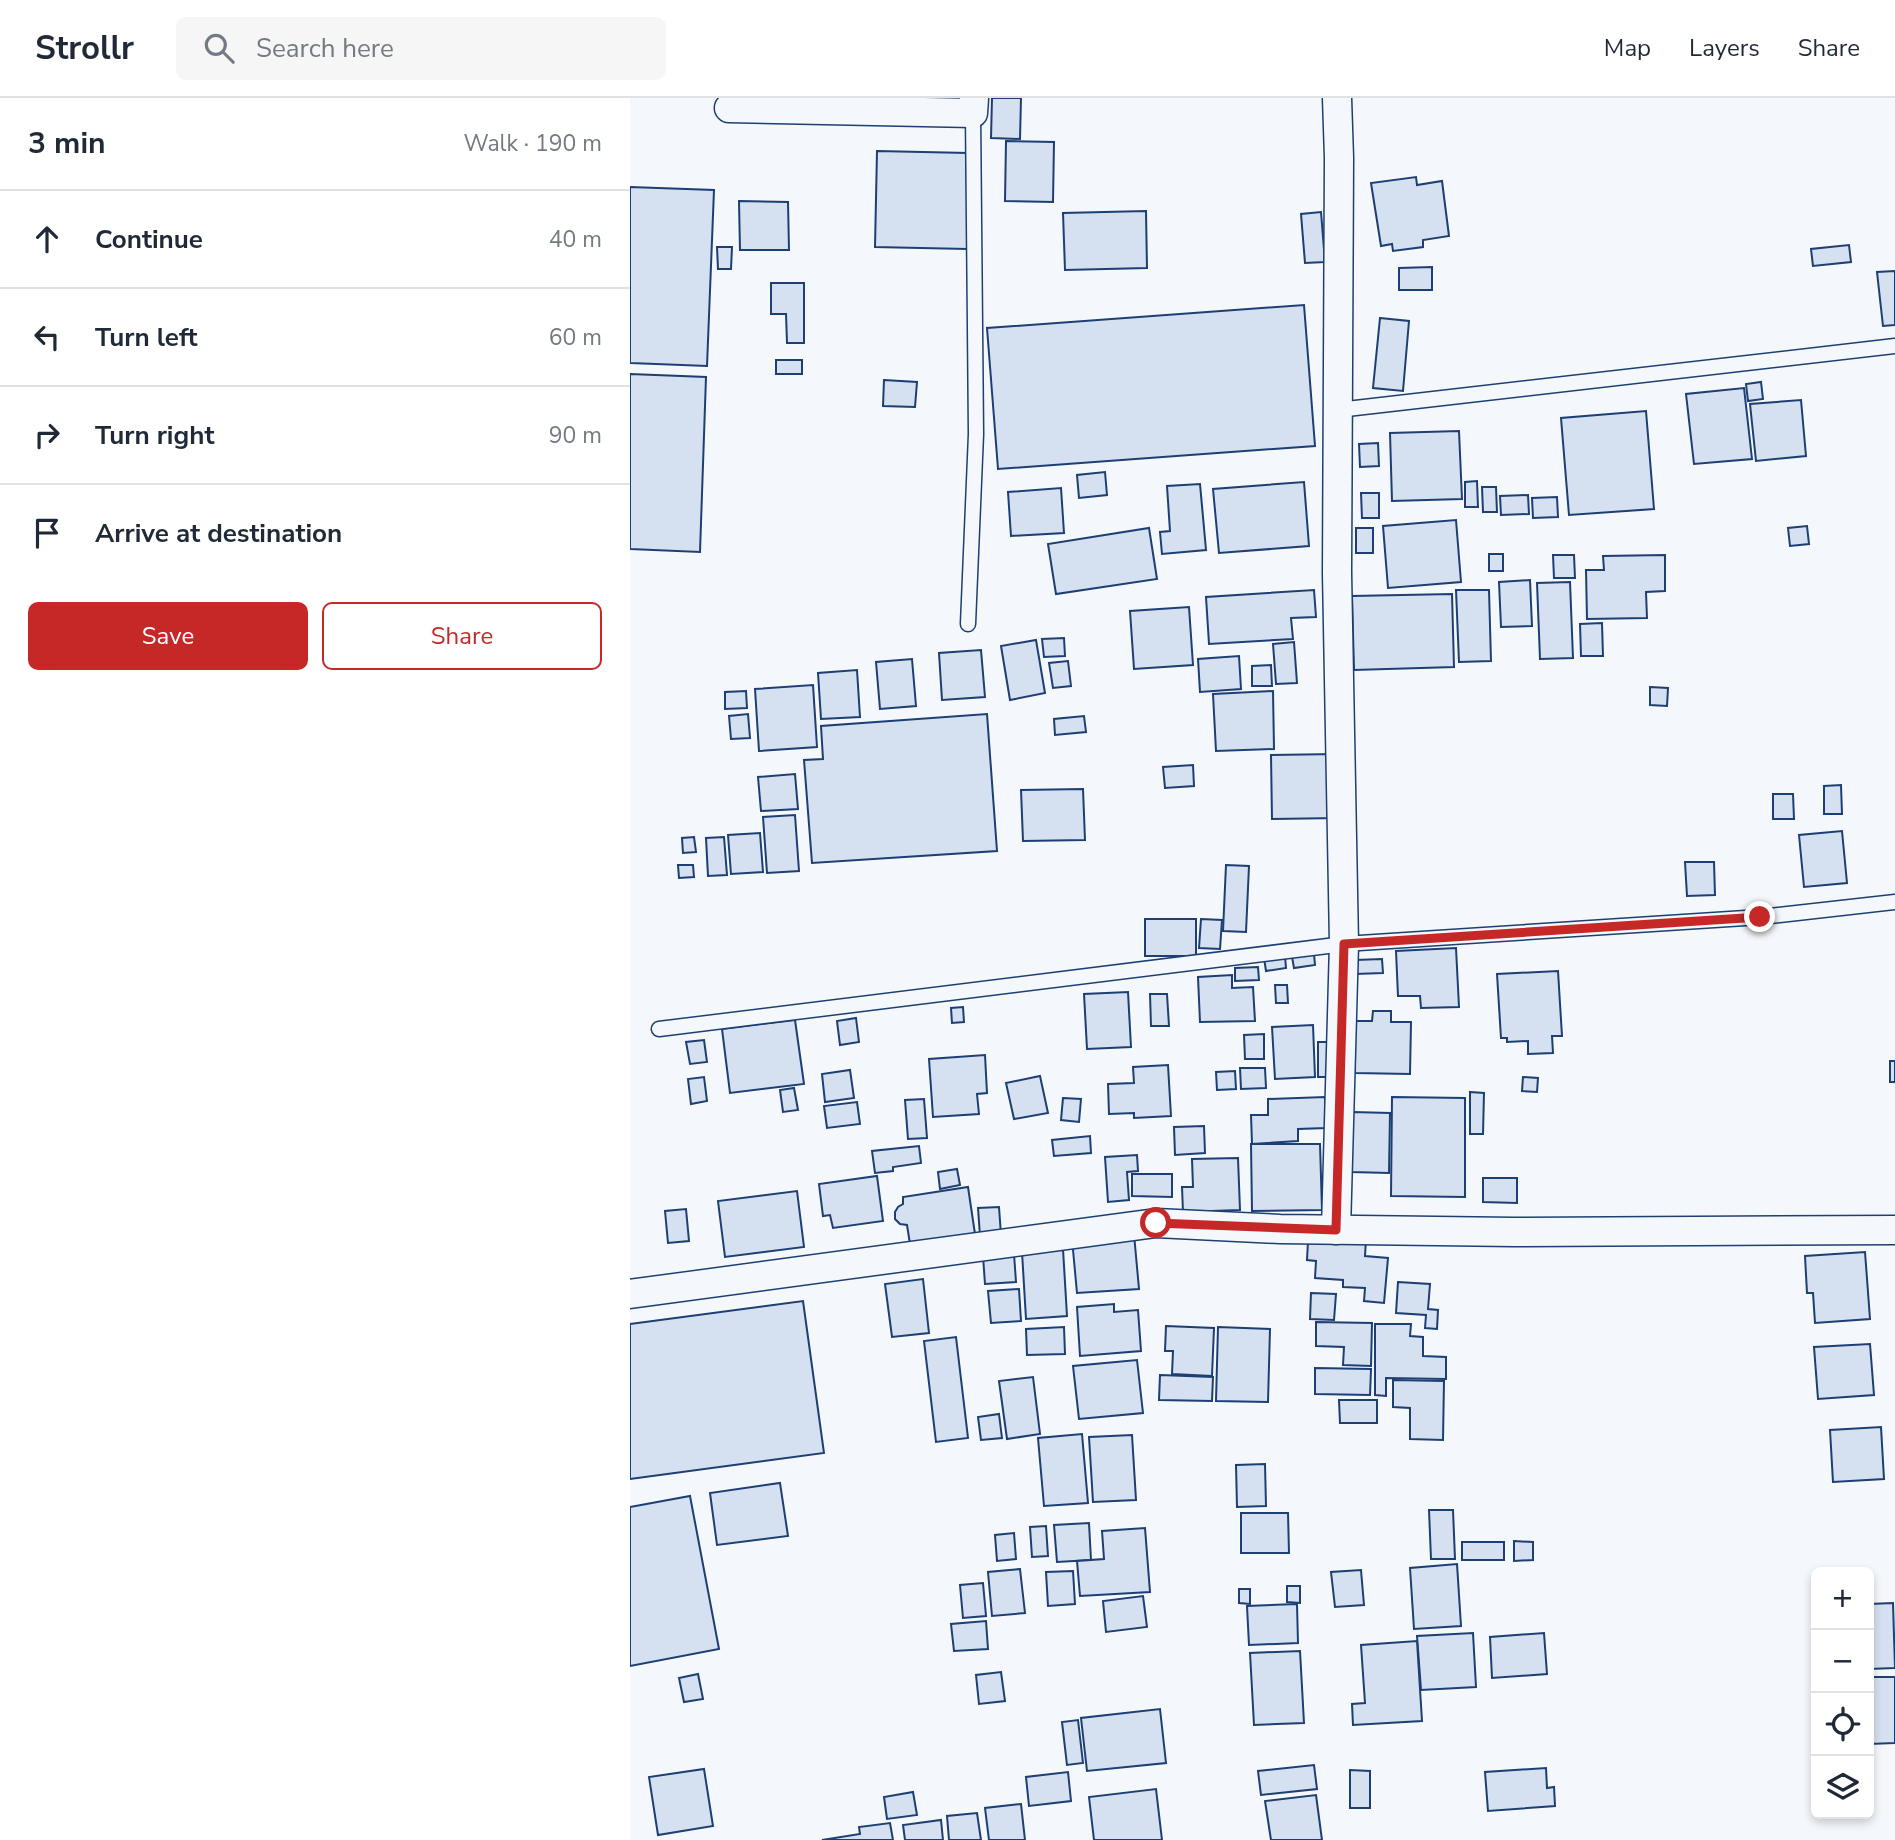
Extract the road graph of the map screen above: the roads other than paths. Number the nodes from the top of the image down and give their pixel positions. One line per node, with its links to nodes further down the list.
1 (1337, 98): 5 (street)
2 (973, 105): 3 (street); 6 (lane)
3 (729, 107)
4 (1895, 346): 5 (lane)
5 (1338, 410): 8 (street)
6 (968, 624)
7 (1895, 902): 8 (lane)
8 (1344, 944): 9 (lane); 10 (street)
9 (659, 1029)
10 (1336, 1230): 11 (street); 12 (street)
11 (1895, 1230)
12 (630, 1294)

